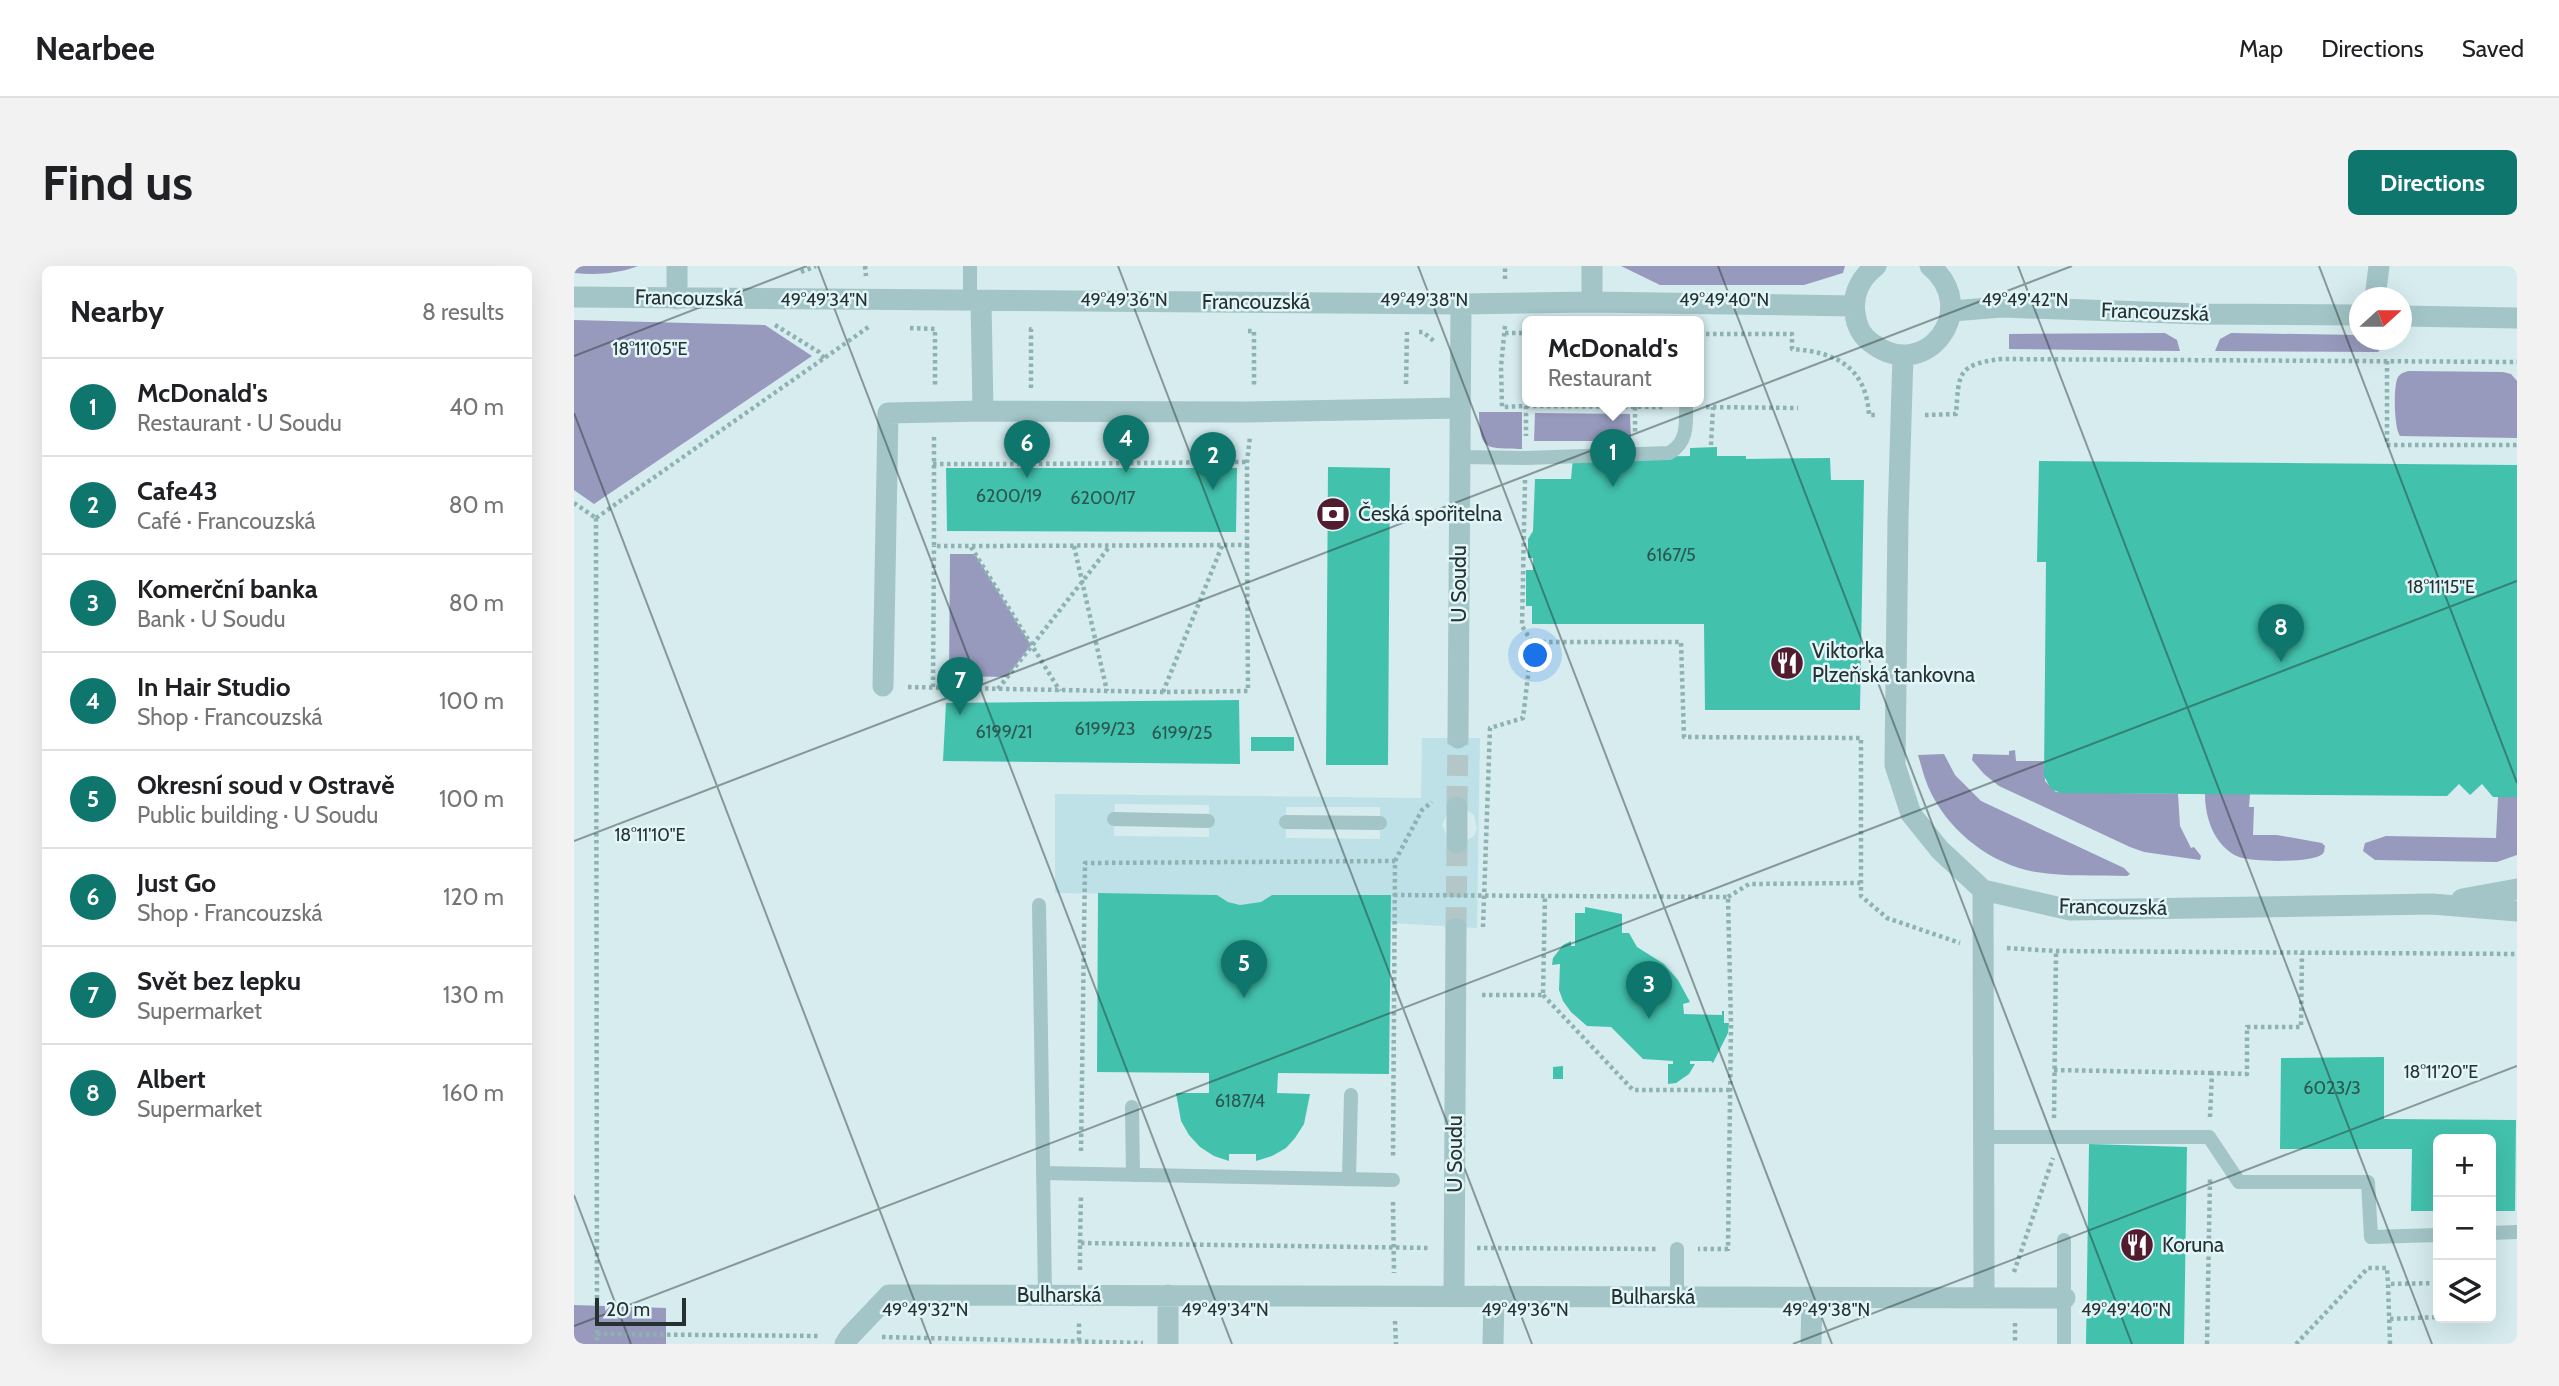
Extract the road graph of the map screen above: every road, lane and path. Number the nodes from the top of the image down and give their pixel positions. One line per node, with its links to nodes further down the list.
1 (677, 266): 10 (street)
2 (970, 266): 12 (lane)
3 (1505, 266): 14 (path)
4 (1592, 266): 13 (street)
5 (1876, 266): 16 (street)
6 (1930, 266): 17 (street)
7 (2379, 266): 8 (street)
8 (2376, 287)
9 (574, 297): 10 (street, Francouzská)
10 (677, 299): 11 (street, Francouzská)
11 (736, 299): 12 (street, Francouzská); 32 (path)
12 (976, 300): 15 (street, Francouzská); 39 (street)
13 (1592, 302): 14 (street, Francouzská); 16 (street, Francouzská)
14 (1505, 303): 15 (street, Francouzská); 27 (path)
15 (1461, 304): 38 (street, U Soudu)
16 (1854, 306): 31 (street)
17 (1952, 311): 18 (street, Francouzská); 31 (street)
18 (2349, 316)
19 (2412, 316): 20 (street)
20 (2517, 318)
21 (882, 327): 32 (path)
22 (909, 328): 42 (path)
23 (1044, 329): 40 (path)
24 (1240, 331): 25 (path)
25 (1254, 331): 26 (path); 41 (path)
26 (1268, 331)
27 (1505, 333): 28 (path); 47 (path)
28 (1522, 333)
29 (1704, 334): 43 (path)
30 (1443, 349): 35 (path)
31 (1903, 355): 43 (street)
32 (825, 359): 52 (path)
33 (2387, 361): 34 (path); 43 (path); 45 (path)
34 (2517, 362)
35 (1406, 393)
36 (1686, 407): 47 (lane)
37 (1713, 407): 44 (path)
38 (1460, 408): 41 (street); 46 (street, U Soudu)
39 (983, 411): 40 (street); 42 (street)
40 (1031, 411): 41 (street); 50 (path)
41 (1254, 412): 48 (path)
42 (934, 413): 49 (path); 62 (street)
43 (1902, 415): 75 (street)
44 (1711, 445)
45 (2517, 445)
46 (1460, 457): 47 (lane); 68 (street, U Soudu)
47 (1525, 457): 60 (path)
48 (1247, 462): 50 (path); 53 (path)
49 (933, 464): 50 (path); 54 (path)
50 (1032, 464)
51 (574, 503): 52 (path)
52 (596, 518): 128 (path)
53 (1247, 545): 58 (path); 67 (path)
54 (934, 546): 55 (path); 63 (path)
55 (970, 546): 56 (path); 61 (path)
56 (1074, 546): 57 (path); 59 (path)
57 (1110, 546): 58 (path); 59 (path)
58 (1222, 546): 67 (path)
59 (1082, 580): 61 (path); 66 (path)
60 (1532, 642): 73 (path); 77 (path)
61 (1031, 645): 64 (path); 65 (path)
62 (883, 686): 63 (path)
63 (933, 687): 64 (path)
64 (997, 689): 65 (path)
65 (1060, 691): 66 (path)
66 (1107, 691): 67 (path)
67 (1163, 692)
68 (1458, 738)
69 (1114, 819): 70 (lane)
70 (1208, 821)
71 (1286, 822): 72 (lane)
72 (1380, 823)
73 (1860, 883): 79 (path); 85 (path)
74 (2517, 889): 80 (street, Francouzská)
75 (1983, 890): 80 (street, Francouzská); 85 (street)
76 (1394, 895): 77 (path); 100 (path); 103 (path)
77 (1484, 896): 78 (path); 84 (path)
78 (1545, 896): 79 (path); 90 (path)
79 (1728, 897): 94 (path)
80 (2432, 904): 82 (street, Francouzská)
81 (1039, 905): 99 (lane)
82 (2517, 911)
83 (1456, 928): 111 (street, U Soudu)
84 (1483, 933)
85 (1985, 946): 86 (path); 97 (street)
86 (2302, 953): 87 (path); 93 (path)
87 (2517, 954)
88 (1482, 982): 89 (path)
89 (1482, 995): 90 (path); 91 (path)
90 (1544, 996): 94 (path)
91 (1481, 1008)
92 (2054, 1070): 93 (path)
93 (2212, 1073): 98 (path)
94 (1731, 1090): 113 (path)
95 (1351, 1095): 102 (lane)
96 (1132, 1107): 101 (lane)
97 (1983, 1137): 98 (lane); 123 (street)
98 (2209, 1137): 107 (lane); 134 (path)
99 (1043, 1173): 100 (lane); 116 (lane)
100 (1081, 1174): 101 (lane); 109 (path)
101 (1133, 1175): 102 (lane)
102 (1349, 1179): 103 (lane)
103 (1393, 1180): 110 (path)
104 (2517, 1232): 105 (lane)
105 (2496, 1233)
106 (1476, 1234): 112 (path)
107 (2433, 1235)
108 (2064, 1240): 124 (lane)
109 (1080, 1243): 110 (path); 117 (path)
110 (1393, 1247): 111 (path)
111 (1454, 1248): 112 (path); 119 (street, U Soudu)
112 (1476, 1248): 113 (path)
113 (1677, 1249): 121 (lane)
114 (2433, 1283): 115 (path)
115 (2389, 1284): 126 (path); 135 (path)
116 (1045, 1295): 117 (street, Bulharská); 129 (street, Bulharská)
117 (1079, 1295): 118 (street, Bulharská); 127 (path)
118 (1168, 1295): 119 (street, Bulharská); 130 (street)
119 (1454, 1296): 120 (street, Bulharská)
120 (1494, 1296): 121 (street, Bulharská); 131 (street)
121 (1678, 1297): 122 (street, Bulharská)
122 (1812, 1297): 123 (street, Bulharská); 132 (street)
123 (1984, 1298): 124 (street, Bulharská)
124 (2065, 1298): 133 (lane)
125 (2433, 1317): 126 (path)
126 (2390, 1319): 136 (path)
127 (1079, 1340)
128 (597, 1344)
129 (845, 1344)
130 (1168, 1344)
131 (1493, 1344)
132 (1811, 1344)
133 (2064, 1344)
134 (2207, 1344)
135 (2296, 1344)
136 (2390, 1344)

